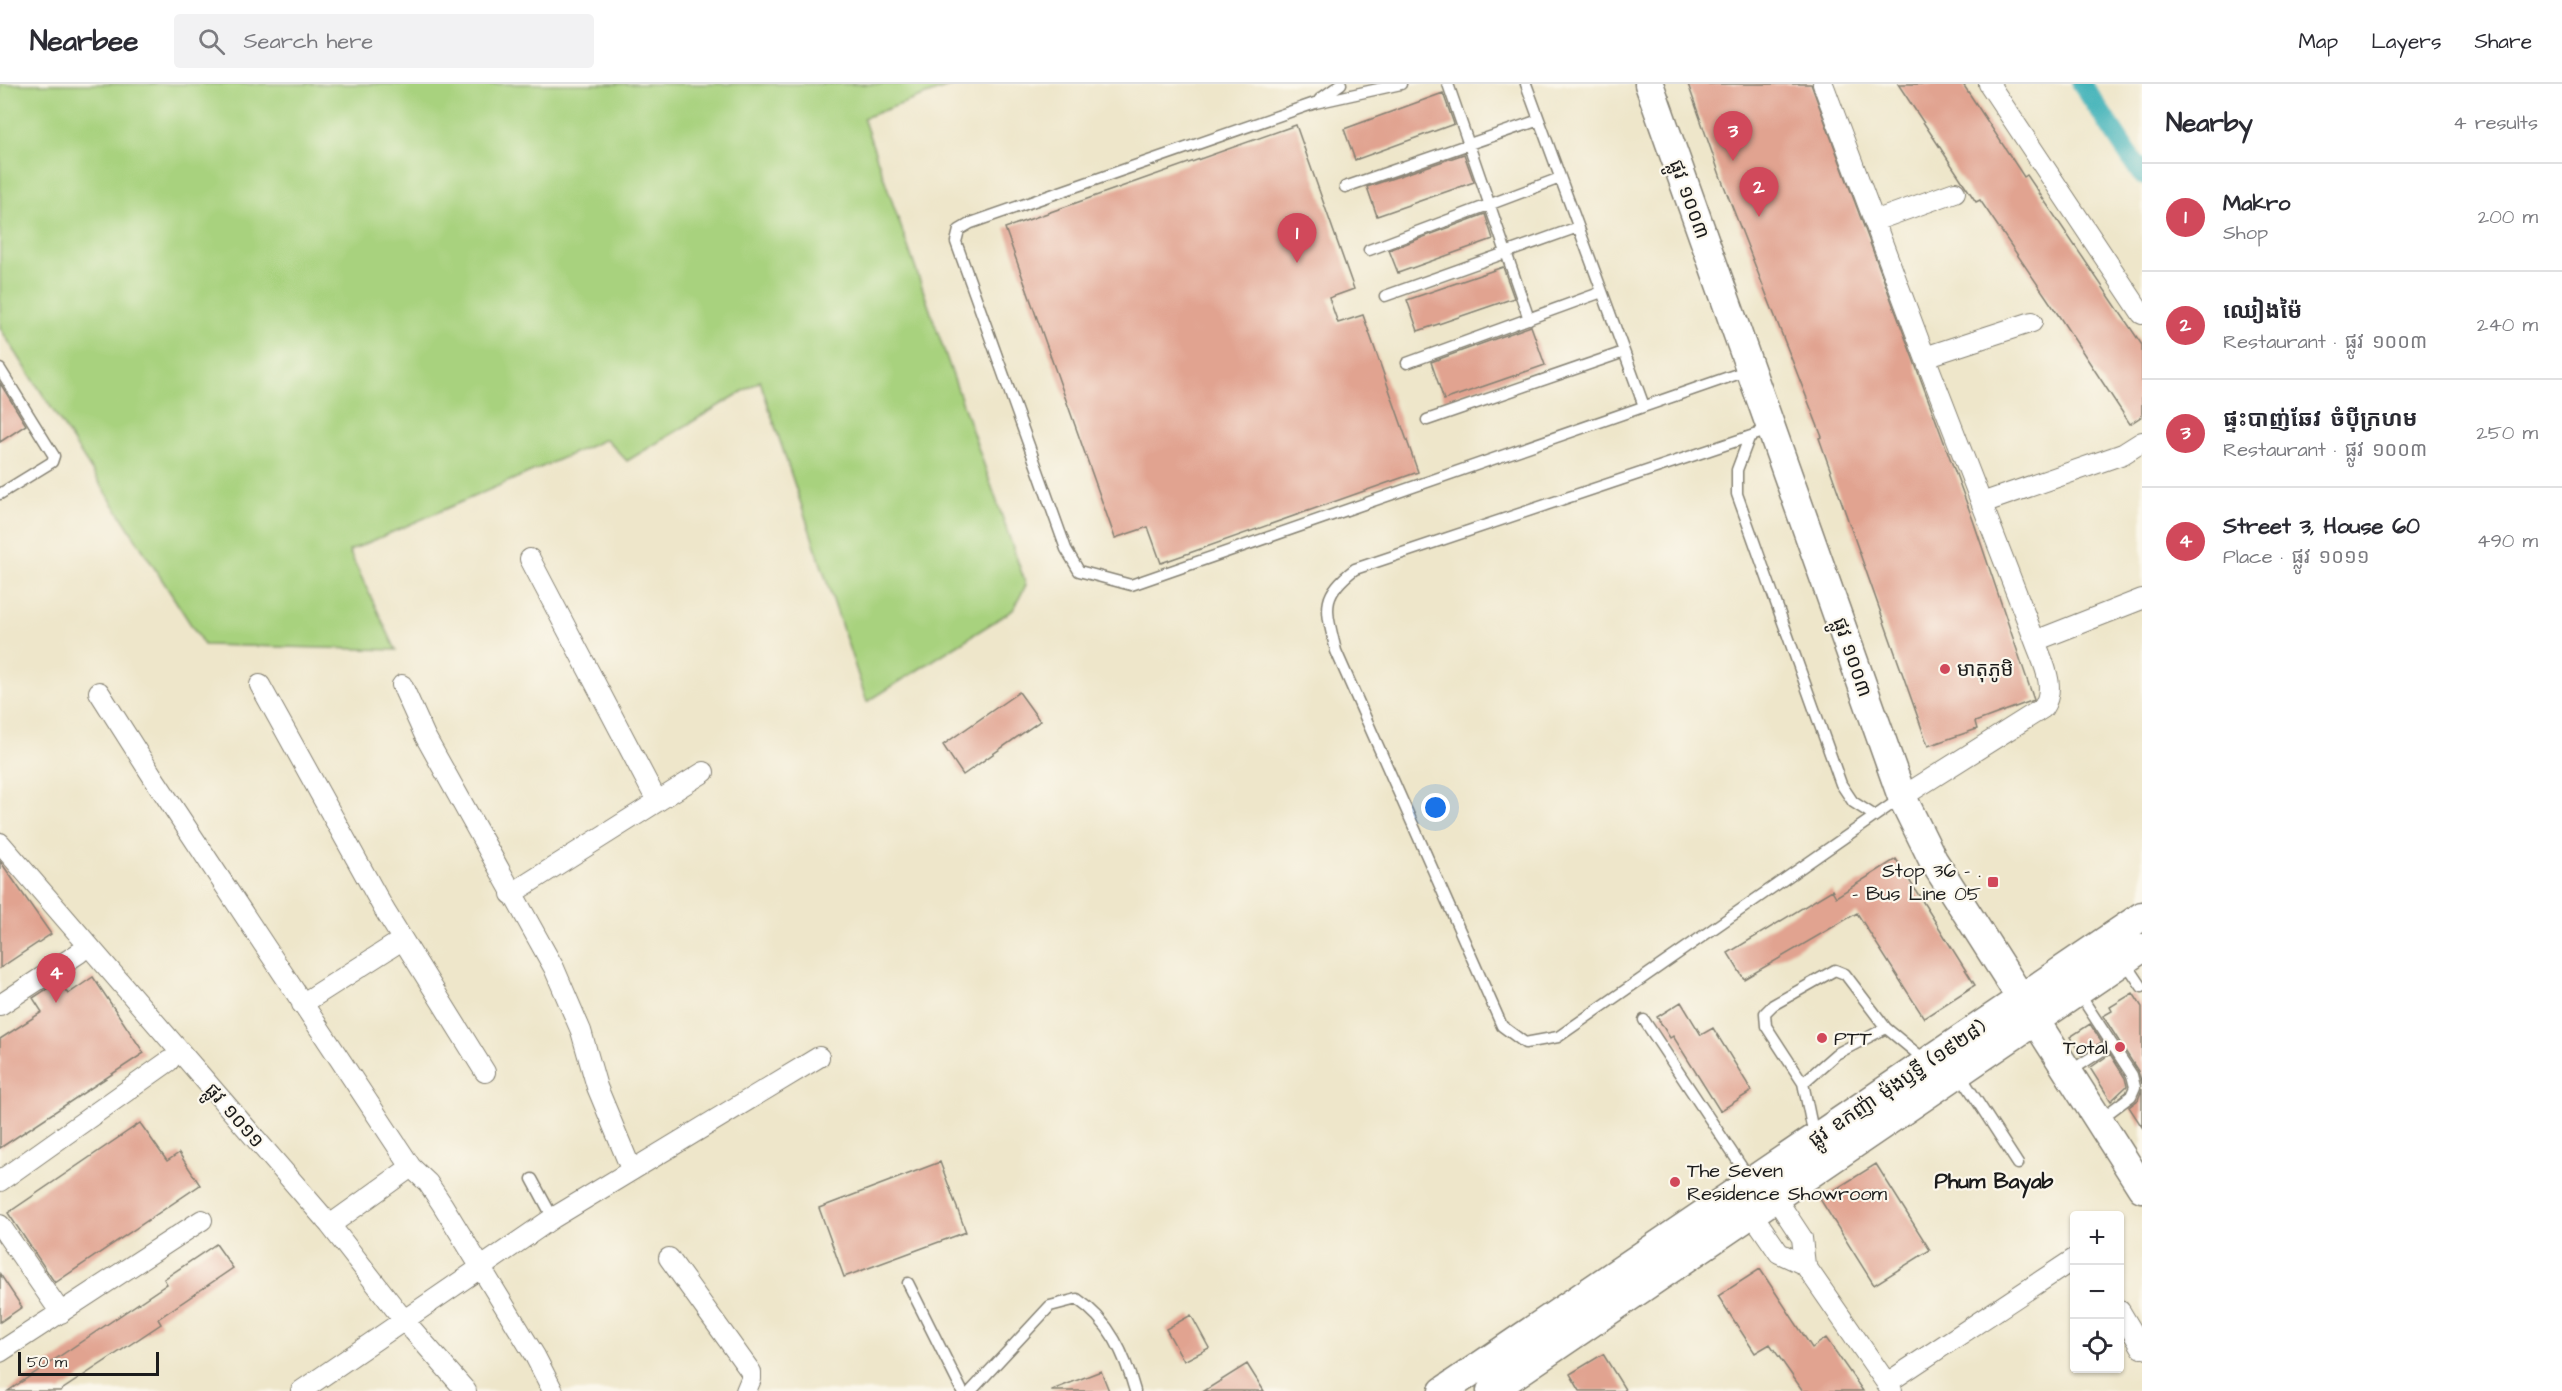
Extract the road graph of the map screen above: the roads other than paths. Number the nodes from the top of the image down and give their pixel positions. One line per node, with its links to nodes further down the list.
1 (1341, 84): 8 (lane)
2 (1401, 84): 8 (lane)
3 (1448, 84): 10 (lane)
4 (1526, 84): 9 (lane)
5 (1649, 84): 28 (main road, ផ្លូវ ១០០៣)
6 (1823, 84): 15 (street)
7 (1989, 84): 21 (street)
8 (1315, 103): 29 (lane)
9 (1539, 120): 10 (lane); 11 (lane)
10 (1468, 144): 12 (lane); 14 (lane)
11 (1560, 178): 14 (lane); 16 (lane)
12 (1345, 187)
13 (1955, 192): 15 (street)
14 (1490, 205): 17 (lane); 18 (lane)
15 (1874, 220): 25 (street)
16 (1578, 227): 18 (lane); 19 (lane)
17 (1369, 250)
18 (1507, 253): 20 (lane); 22 (lane)
19 (1602, 292): 22 (lane); 24 (lane)
20 (1385, 296)
21 (2142, 314)
22 (1529, 319): 26 (lane)
23 (2032, 322): 25 (street)
24 (1624, 352): 29 (lane); 30 (lane)
25 (1925, 357): 34 (street)
26 (1407, 363)
27 (0, 369): 33 (lane)
28 (1751, 369): 29 (lane); 31 (main road, ផ្លូវ ១០០៣)
29 (1644, 406)
30 (1426, 420)
31 (1760, 433): 42 (main road, ផ្លូវ ១០០៣); 44 (lane); 44 (lane)
32 (2142, 442): 34 (street)
33 (0, 495)
34 (1982, 503): 37 (street)
35 (530, 559): 43 (street)
36 (2142, 599): 37 (street)
37 (2036, 641): 42 (street)
38 (260, 685): 48 (street)
39 (402, 685): 46 (street)
40 (99, 692): 53 (street)
41 (705, 772): 43 (street)
42 (1902, 797): 44 (lane); 55 (main road, ផ្លូវ ១០០៣)
43 (657, 801): 46 (street)
44 (1875, 816)
45 (0, 843): 78 (street, ផ្លូវ ១០១១)
46 (511, 894): 70 (street)
47 (2142, 916): 55 (main road, ផ្លូវ ឧកញ៉ា ម៉ុងឫទ្ធី (១៩២៨))
48 (402, 940): 53 (street); 62 (street)
49 (79, 954): 54 (street)
50 (2133, 954): 51 (lane); 52 (main road, ផ្លូវ ឧកញ៉ា ម៉ុងឫទ្ធី (១៩២៨))
51 (2142, 987)
52 (2078, 992): 55 (main road, ផ្លូវ ឧកញ៉ា ម៉ុងឫទ្ធី (១៩២៨)); 58 (lane)
53 (302, 1004): 69 (street)
54 (0, 1005)
55 (2028, 1010): 61 (main road, ផ្លូវ ឧកញ៉ា ម៉ុងឫទ្ធី (១៩២៨)); 63 (main road, ផ្លូវ ១០០៣); 64 (main road, ផ្លូវ ឧកញ៉ា ម៉ុងឫទ្ធី (១៩២៨))
56 (1644, 1020): 74 (lane)
57 (1886, 1028): 61 (lane); 65 (lane); 65 (lane)
58 (2112, 1044): 63 (lane); 66 (lane)
59 (819, 1057): 70 (street)
60 (169, 1062): 72 (street)
61 (1928, 1064): 67 (main road, ផ្លូវ ឧកញ៉ា ម៉ុងឫទ្ធី (១៩២៨))
62 (484, 1072)
63 (2068, 1072): 66 (main road, ផ្លូវ ១០០៣)
64 (1959, 1073): 67 (main road, ផ្លូវ ឧកញ៉ា ម៉ុងឫទ្ធី (១៩២៨)); 68 (lane)
65 (1803, 1083): 67 (lane)
66 (2098, 1120): 73 (main road, ផ្លូវ ១០០៣)
67 (1822, 1150): 74 (main road, ផ្លូវ ឧកញ៉ា ម៉ុងឫទ្ធី (១៩២៨))
68 (2018, 1164)
69 (411, 1167): 78 (street); 82 (street)
70 (631, 1169): 75 (street)
71 (532, 1179): 75 (lane)
72 (0, 1181)
73 (2142, 1188)
74 (1757, 1194): 81 (street); 81 (street); 90 (main road, ផ្លូវ ឧកញ៉ា ម៉ុងឫទ្ធី (១៩២៨)); 98 (main road, ផ្លូវ ឧកញ៉ា ម៉ុងឫទ្ធី (១៩២៨))
75 (553, 1218): 82 (street)
76 (202, 1220): 84 (street)
77 (0, 1225): 84 (street)
78 (330, 1225): 86 (street, ផ្លូវ ១០១១)
79 (669, 1258): 94 (street)
80 (2070, 1261): 89 (street)
81 (1805, 1265): 89 (street)
82 (479, 1268): 86 (street); 93 (street)
83 (908, 1283): 95 (lane)
84 (61, 1313): 88 (street)
85 (2124, 1318): 87 (street)
86 (403, 1319): 91 (street); 92 (street, ផ្លូវ ១០១១)
87 (2142, 1348)
88 (0, 1352)
89 (1889, 1387)
90 (1450, 1389)
91 (301, 1391)
92 (466, 1391)
93 (553, 1391)
94 (746, 1391)
95 (962, 1391)
96 (971, 1391): 97 (lane)
97 (1135, 1391)
98 (1491, 1391)

